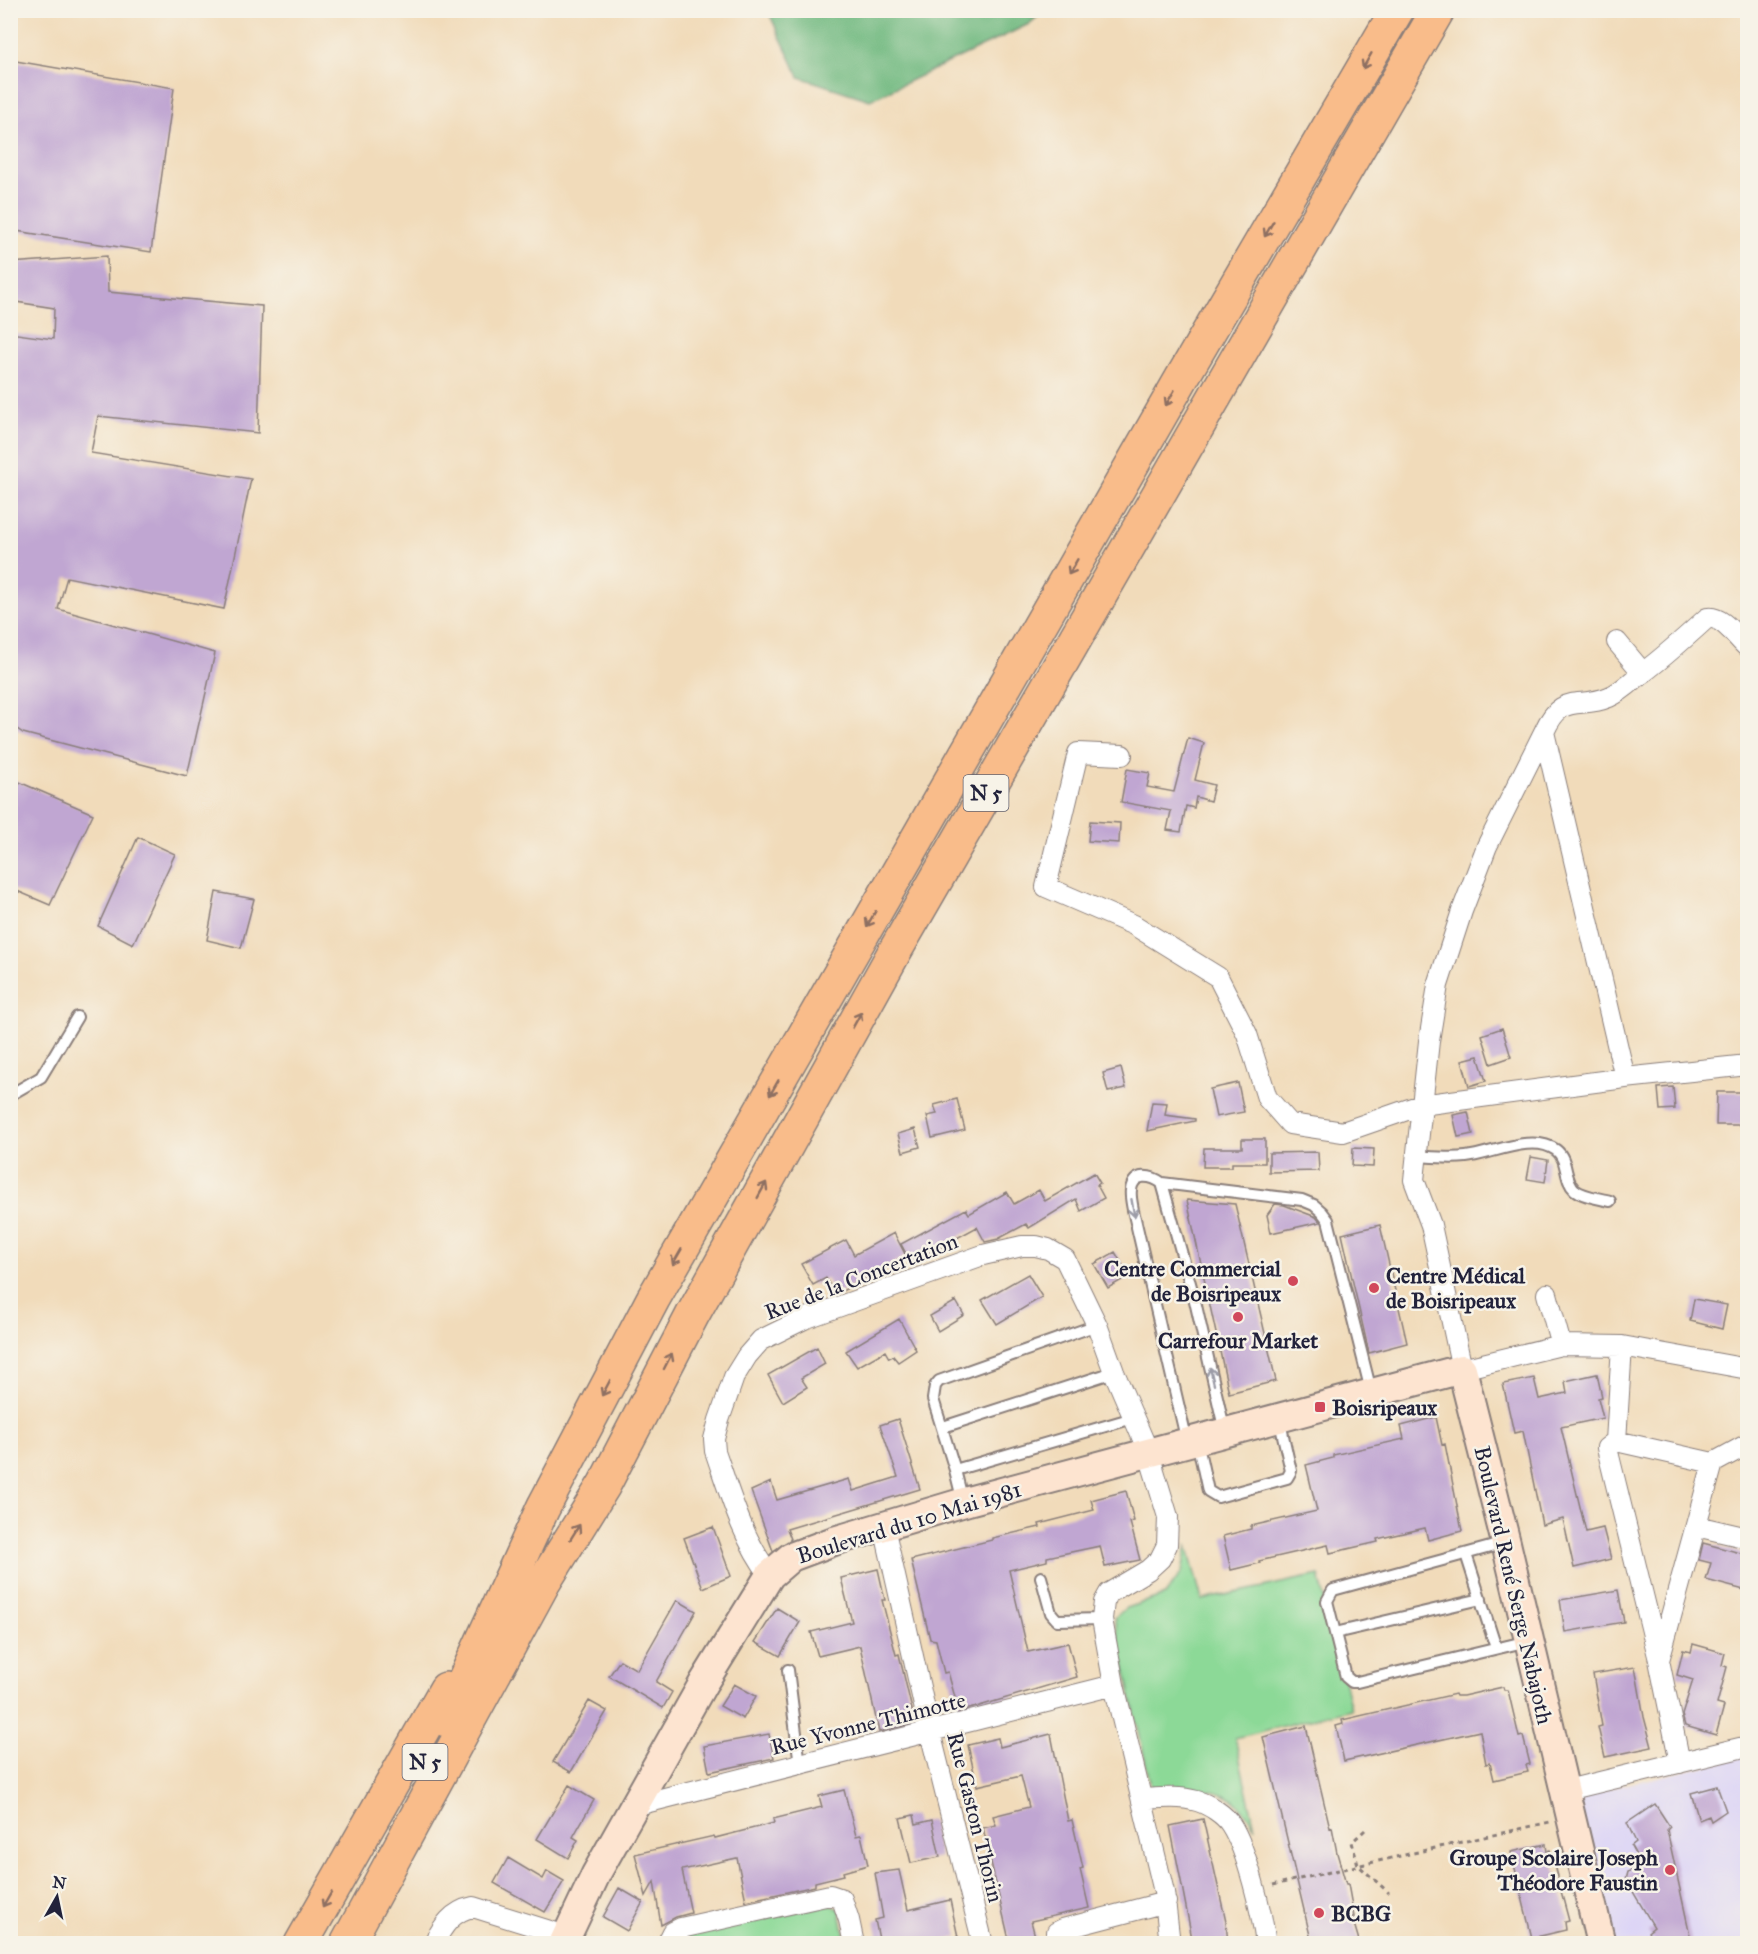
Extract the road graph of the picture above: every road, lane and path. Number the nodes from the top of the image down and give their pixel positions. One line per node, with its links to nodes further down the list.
1 (1397, 10): 40 (highway, N 5, one-way to 40)
2 (1438, 10): 43 (highway, N 5, one-way to 2)
3 (1617, 642): 5 (street)
4 (1746, 646): 5 (street, Boulevard René Serge Nabajoth)
5 (1643, 673): 6 (street, Boulevard René Serge Nabajoth)
6 (1544, 732): 10 (street); 12 (street, Boulevard René Serge Nabajoth)
7 (1122, 755): 12 (street)
8 (77, 1017): 11 (lane)
9 (1748, 1065): 10 (street)
10 (1625, 1078): 12 (street)
11 (10, 1095)
12 (1421, 1105): 13 (street, Boulevard René Serge Nabajoth)
13 (1416, 1156): 15 (lane); 20 (street, Boulevard René Serge Nabajoth)
14 (1162, 1184): 23 (lane); 27 (lane, one-way to 14); 28 (lane, one-way to 28)
15 (1610, 1201)
16 (1547, 1294): 18 (street)
17 (1094, 1319): 22 (street, Rue de la Concertation); 26 (lane); 41 (street, Rue de la Concertation)
18 (1561, 1345): 19 (street); 20 (street)
19 (1622, 1346): 21 (street); 29 (street)
20 (1462, 1369): 23 (street, Boulevard du 10 Mai 1981); 38 (street, Boulevard René Serge Nabajoth)
21 (1748, 1369)
22 (1114, 1372): 25 (street, Rue de la Concertation); 26 (lane)
23 (1371, 1394): 24 (street, Boulevard du 10 Mai 1981)
24 (1279, 1417): 27 (street, Boulevard du 10 Mai 1981); 28 (lane)
25 (1133, 1418): 31 (street, Rue de la Concertation); 33 (lane)
26 (943, 1427): 33 (lane)
27 (1225, 1433): 28 (street, Boulevard du 10 Mai 1981)
28 (1192, 1441): 31 (street, Boulevard du 10 Mai 1981)
29 (1616, 1441): 32 (street); 49 (street)
30 (1748, 1444): 32 (street)
31 (1148, 1451): 34 (street, Boulevard du 10 Mai 1981); 45 (street, Rue de la Concertation)
32 (1713, 1463): 35 (street)
33 (955, 1470): 34 (lane)
34 (963, 1502): 36 (street, Boulevard du 10 Mai 1981)
35 (1696, 1526): 37 (street); 49 (street)
36 (884, 1527): 41 (street, Boulevard du 10 Mai 1981); 53 (street, Rue Gaston Thorin)
37 (1748, 1538)
38 (1506, 1543): 39 (lane); 47 (street, Boulevard René Serge Nabajoth)
39 (1466, 1554): 44 (lane); 46 (lane)
40 (512, 1575): 66 (highway, one-way to 66); 67 (highway, N 5)
41 (770, 1575): 59 (street, Boulevard du 10 Mai 1981)
42 (1041, 1577): 45 (lane)
43 (544, 1582): 68 (highway, N 5); 69 (highway)
44 (1480, 1599): 46 (lane); 48 (lane)
45 (1102, 1619): 51 (street)
46 (1335, 1633): 48 (lane)
47 (1528, 1641): 48 (lane); 58 (street, Boulevard René Serge Nabajoth)
48 (1496, 1648)
49 (1659, 1660): 55 (street)
50 (788, 1670): 56 (lane)
51 (1114, 1685): 53 (street, Rue Yvonne Thimotte); 57 (street)
52 (1748, 1728): 54 (street)
53 (930, 1732): 56 (street, Rue Yvonne Thimotte); 73 (street, Rue Gaston Thorin)
54 (1745, 1747): 55 (street)
55 (1680, 1763): 58 (street)
56 (800, 1765): 59 (street, Rue Yvonne Thimotte)
57 (1142, 1799): 62 (street); 64 (street)
58 (1567, 1804): 61 (path); 77 (street, Boulevard René Serge Nabajoth)
59 (633, 1806): 65 (street, Boulevard du 10 Mai 1981)
60 (1365, 1830): 61 (path)
61 (1358, 1865): 62 (path); 63 (path)
62 (1253, 1889): 76 (street)
63 (1389, 1893)
64 (1166, 1902): 74 (street); 75 (street)
65 (564, 1940): 70 (street)
66 (302, 1944)
67 (327, 1944)
68 (347, 1944)
69 (370, 1944)
70 (433, 1944)
71 (667, 1944): 72 (street)
72 (854, 1944)
73 (983, 1944)
74 (1057, 1944)
75 (1170, 1944)
76 (1266, 1944)
77 (1600, 1944)

